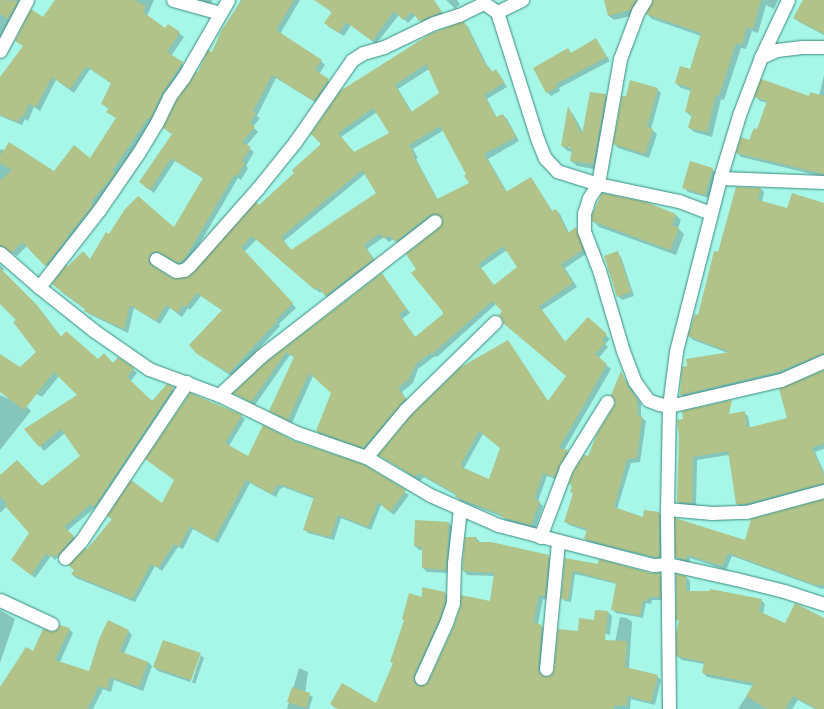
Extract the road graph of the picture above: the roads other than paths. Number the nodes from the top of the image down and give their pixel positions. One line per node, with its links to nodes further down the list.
1 (27, 0): 11 (street)
2 (172, 0): 9 (street)
3 (228, 0): 9 (street)
4 (522, 0): 8 (street)
5 (645, 0): 15 (street)
6 (788, 0): 12 (street)
7 (483, 1): 8 (street); 19 (street)
8 (497, 12): 15 (street)
9 (220, 13): 20 (street)
10 (824, 47): 12 (street)
11 (0, 51)
12 (761, 57): 13 (street)
13 (720, 178): 14 (street); 16 (street)
14 (824, 182)
15 (598, 184): 16 (street); 26 (street)
16 (711, 213): 26 (street)
17 (435, 221): 24 (street)
18 (0, 253): 20 (street)
19 (156, 260)
20 (39, 287): 23 (street)
21 (495, 322): 27 (street)
22 (824, 361): 26 (street)
23 (186, 382): 24 (street); 33 (street)
24 (219, 395): 27 (street)
25 (607, 402): 31 (street)
26 (669, 406): 30 (street)
27 (366, 457): 29 (street)
28 (824, 491): 30 (street)
29 (460, 509): 31 (street); 39 (street)
30 (668, 509): 34 (street)
31 (540, 537): 32 (street)
32 (558, 542): 34 (street); 38 (street)
33 (65, 558)
34 (668, 564): 36 (street); 40 (street)
35 (0, 600): 37 (street)
36 (824, 604)
37 (52, 624)
38 (546, 669)
39 (420, 678)
40 (669, 709)

